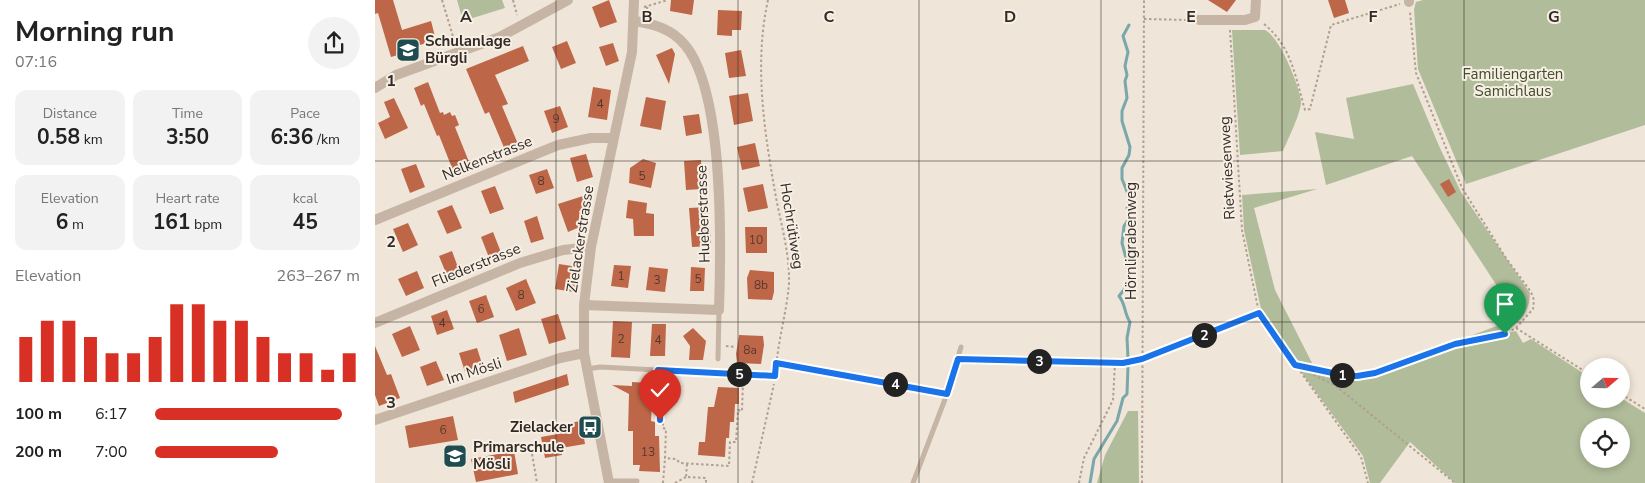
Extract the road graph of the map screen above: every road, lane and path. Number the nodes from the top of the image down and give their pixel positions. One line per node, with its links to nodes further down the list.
1 (442, 0): 17 (path)
2 (513, 0): 13 (path)
3 (568, 0): 18 (street)
4 (633, 0): 16 (street, Zielackerstrasse)
5 (668, 0): 10 (path)
6 (768, 0): 32 (path, Hochrütiweg)
7 (1144, 0): 12 (path, Hörnligrabenweg)
8 (1256, 0): 11 (street)
9 (1409, 1): 11 (path); 26 (path)
10 (646, 7)
11 (1255, 17): 15 (street)
12 (1144, 19): 14 (path); 31 (path, Hörnligrabenweg)
13 (519, 20)
14 (1199, 20): 15 (street)
15 (1230, 20): 24 (path, Rietwiesenweg)
16 (635, 21): 19 (street, Zielackerstrasse); 23 (street, Hueberstrasse)
17 (456, 45)
18 (375, 88)
19 (613, 138): 20 (street, Nelkenstrasse); 21 (street, Zielackerstrasse)
20 (375, 220)
21 (591, 247): 22 (street, Zielackerstrasse); 25 (street, Fliederstrasse)
22 (584, 304): 23 (street); 28 (street, Zielackerstrasse)
23 (719, 310): 29 (lane)
24 (1259, 313): 31 (path); 34 (path)
25 (375, 323)
26 (1516, 328): 34 (path); 35 (path)
27 (961, 347): 30 (lane)
28 (584, 353): 36 (street, Zielackerstrasse); 45 (street, Im Mösli)
29 (718, 359)
30 (958, 359): 33 (path); 40 (lane)
31 (1142, 359): 33 (path); 59 (path, Hörnligrabenweg)
32 (776, 363): 39 (path, Hochrütiweg); 40 (path)
33 (1115, 363): 58 (path)
34 (1295, 365): 60 (path); 61 (path)
35 (1580, 368)
36 (587, 369): 37 (lane); 51 (street, Zielackerstrasse)
37 (658, 370): 38 (lane); 42 (path)
38 (744, 374): 39 (lane); 48 (path)
39 (775, 376): 56 (path, Hochrütiweg)
40 (947, 394): 57 (lane)
41 (653, 398): 42 (path)
42 (657, 398): 47 (path)
43 (1630, 400): 44 (path)
44 (1645, 409)
45 (375, 420)
46 (532, 454): 52 (path)
47 (665, 458): 48 (path); 53 (path)
48 (687, 464): 49 (path)
49 (686, 477): 54 (path); 55 (path)
50 (637, 481): 51 (lane)
51 (609, 482)
52 (537, 483)
53 (663, 483)
54 (675, 483)
55 (706, 483)
56 (752, 483)
57 (913, 483)
58 (1079, 483)
59 (1142, 483)
60 (1368, 483)
61 (1455, 483)

